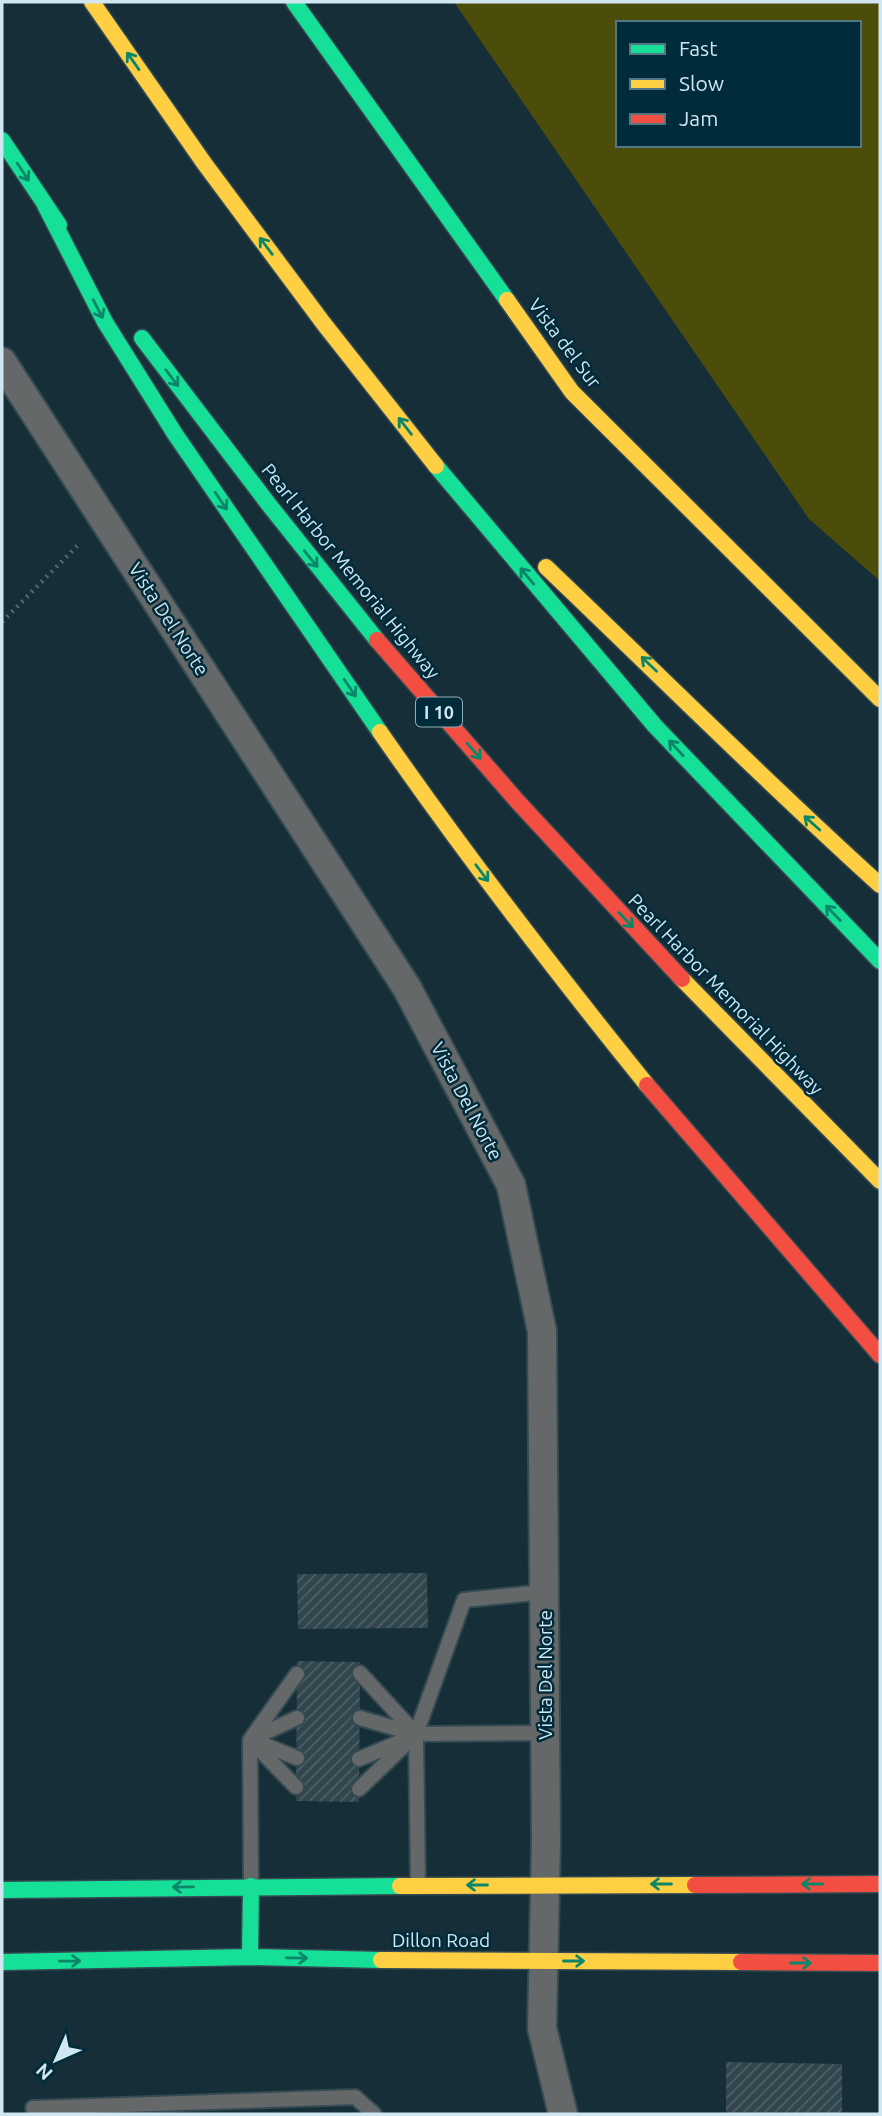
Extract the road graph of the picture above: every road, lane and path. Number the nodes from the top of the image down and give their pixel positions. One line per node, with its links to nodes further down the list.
1 (92, 2): 8 (main road, one-way to 1)
2 (294, 2): 11 (main road, Vista del Sur)
3 (2, 140): 4 (main road, one-way to 4)
4 (45, 205): 5 (main road); 15 (main road, one-way to 15)
5 (106, 290)
6 (130, 322): 14 (main road, Pearl Harbor Memorial Highway / I 10, one-way to 14)
7 (2, 362): 9 (street, Vista Del Norte)
8 (447, 480): 12 (main road, one-way to 8); 13 (main road, one-way to 8)
9 (104, 520): 10 (path); 16 (street, Vista Del Norte)
10 (2, 622)
11 (880, 699)
12 (880, 885)
13 (880, 961)
14 (880, 1181)
15 (880, 1355)
16 (544, 1592): 21 (street, Vista Del Norte); 22 (lane)
17 (360, 1673): 22 (lane)
18 (297, 1674): 23 (lane)
19 (297, 1718): 23 (lane)
20 (360, 1718): 22 (lane)
21 (545, 1733): 22 (lane); 30 (street, Vista Del Norte)
22 (416, 1734): 25 (lane); 27 (lane); 29 (lane)
23 (250, 1740): 24 (lane); 26 (lane); 31 (lane)
24 (297, 1758)
25 (359, 1759)
26 (296, 1787)
27 (359, 1789)
28 (880, 1884): 30 (main road, one-way to 30)
29 (418, 1885): 30 (main road, one-way to 29); 31 (main road)
30 (545, 1885): 34 (street, Vista Del Norte)
31 (251, 1886): 32 (main road, one-way to 32); 33 (main road)
32 (2, 1890)
33 (250, 1957): 34 (main road, Dillon Road, one-way to 34); 35 (main road, Dillon Road, one-way to 33)
34 (543, 1961): 36 (main road, Dillon Road, one-way to 36); 41 (street)
35 (2, 1962)
36 (880, 1964)
37 (294, 2099): 38 (lane); 39 (lane); 40 (lane)
38 (33, 2108)
39 (288, 2114)
40 (374, 2114)
41 (563, 2114)

